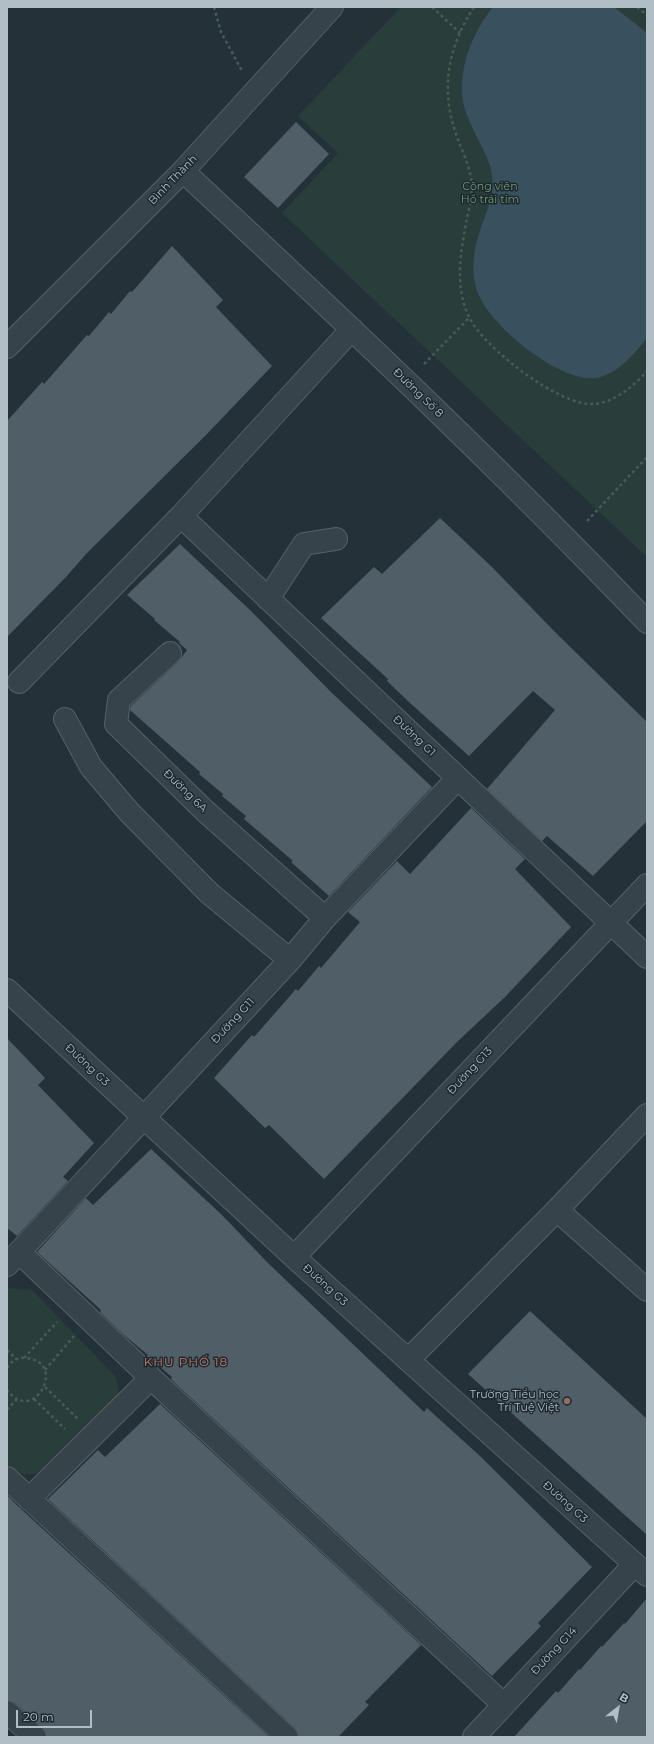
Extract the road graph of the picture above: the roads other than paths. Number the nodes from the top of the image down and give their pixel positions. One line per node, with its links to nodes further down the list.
1 (332, 7): 2 (street, Bình Thành)
2 (183, 171): 3 (street, Đường Số 8); 4 (street, Bình Thành)
3 (352, 329): 5 (street); 8 (street, Đường Số 8)
4 (7, 347)
5 (181, 516): 7 (street, Đường G1); 10 (street)
6 (336, 540): 7 (street)
7 (268, 599): 12 (street, Đường G1)
8 (647, 622)
9 (170, 653): 14 (street, Đường 6A)
10 (19, 682)
11 (65, 719): 17 (street)
12 (458, 778): 14 (street, Đường G11); 15 (street, Đường G1)
13 (647, 885): 15 (street, Đường G13)
14 (325, 918): 17 (street, Đường G11)
15 (610, 922): 16 (street, Đường G1); 22 (street, Đường G13)
16 (647, 957)
17 (290, 960): 20 (street, Đường G11)
18 (7, 990): 20 (street, Đường G3)
19 (647, 1115): 21 (street)
20 (143, 1118): 22 (street, Đường G3); 23 (street, Đường G11)
21 (557, 1210): 24 (street); 25 (street)
22 (294, 1257): 25 (street, Đường G3)
23 (13, 1258): 26 (street)
24 (647, 1290)
25 (408, 1360): 29 (street, Đường G3)
26 (151, 1378): 28 (street); 30 (street)
27 (7, 1478): 28 (street)
28 (29, 1500): 33 (street)
29 (641, 1570): 30 (street, Đường G14)
30 (504, 1705): 34 (street, Đường G14)
31 (7, 1712): 32 (street)
32 (34, 1737)
33 (287, 1737)
34 (474, 1737)

